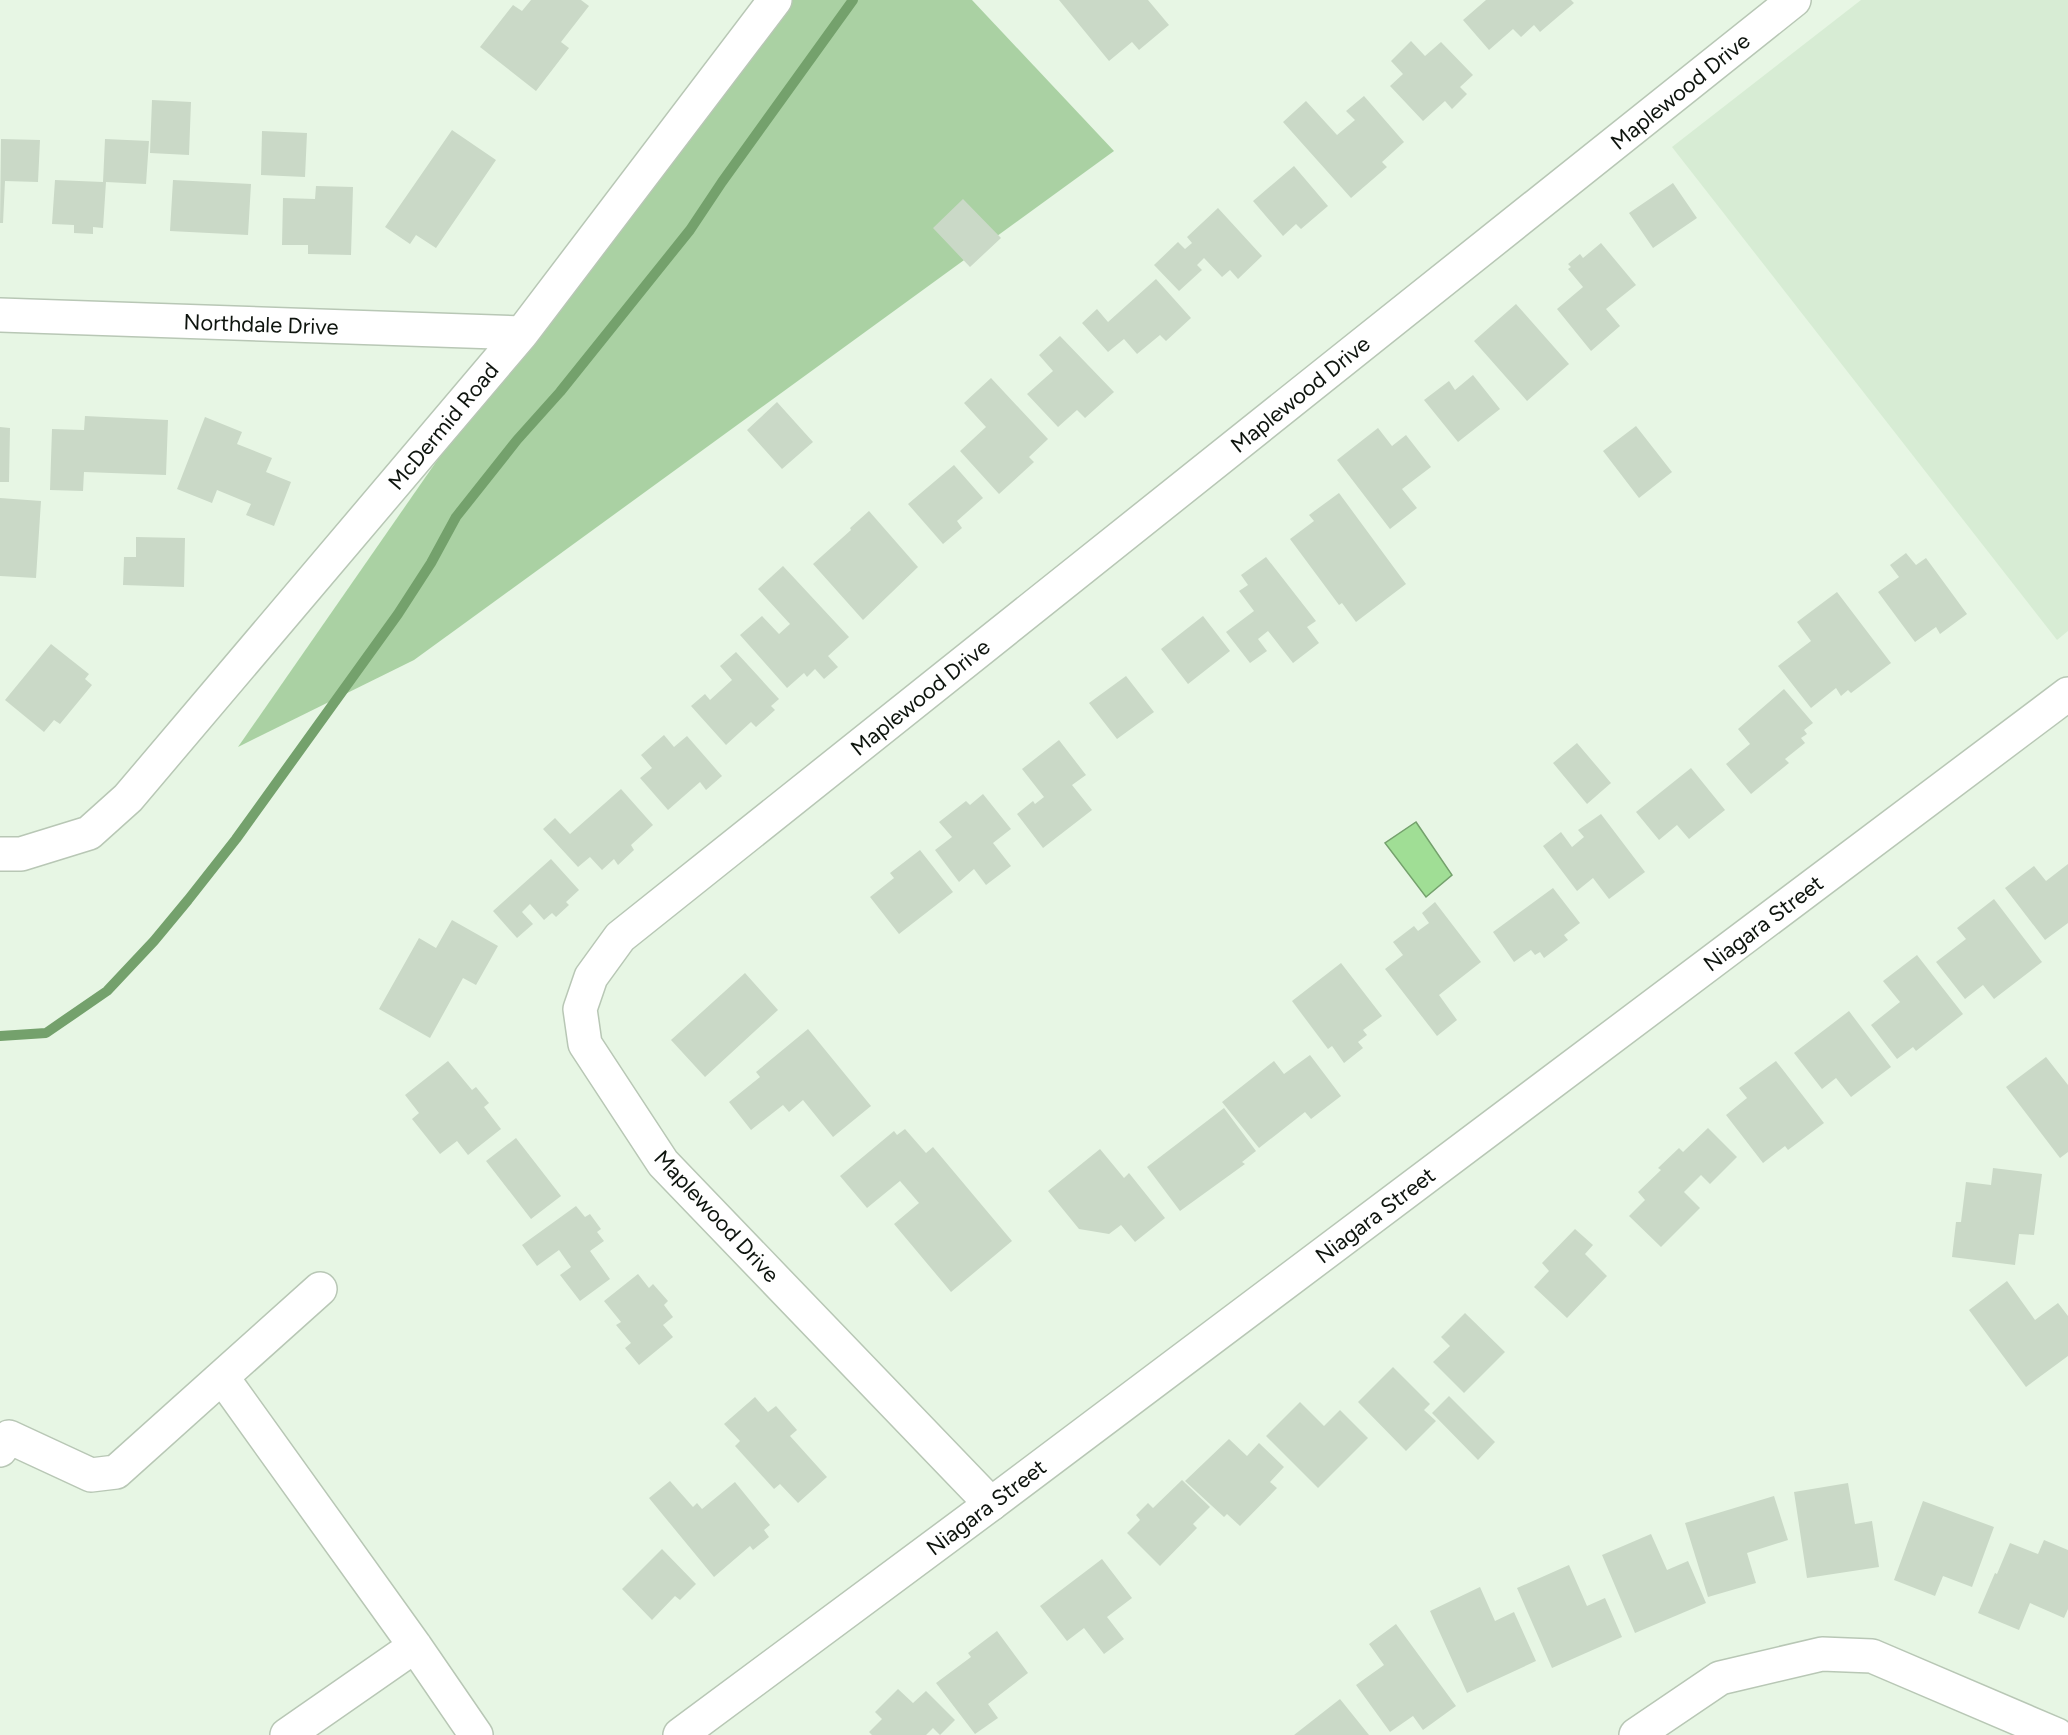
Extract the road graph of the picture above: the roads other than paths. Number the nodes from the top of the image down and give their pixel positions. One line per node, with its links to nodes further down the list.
1 (775, 0): 4 (street, McDermid Road)
2 (1794, 0): 10 (street, Maplewood Drive)
3 (0, 315): 4 (street, Northdale Drive)
4 (522, 333): 6 (street, McDermid Road)
5 (2068, 694): 10 (street, Niagara Street)
6 (0, 854)
7 (320, 1289): 8 (street)
8 (222, 1377): 9 (street); 11 (street)
9 (0, 1450)
10 (991, 1504): 14 (street, Niagara Street)
11 (414, 1646): 12 (street); 13 (street)
12 (286, 1735)
13 (476, 1735)
14 (680, 1735)
15 (1636, 1735): 16 (street)
16 (2057, 1735)

